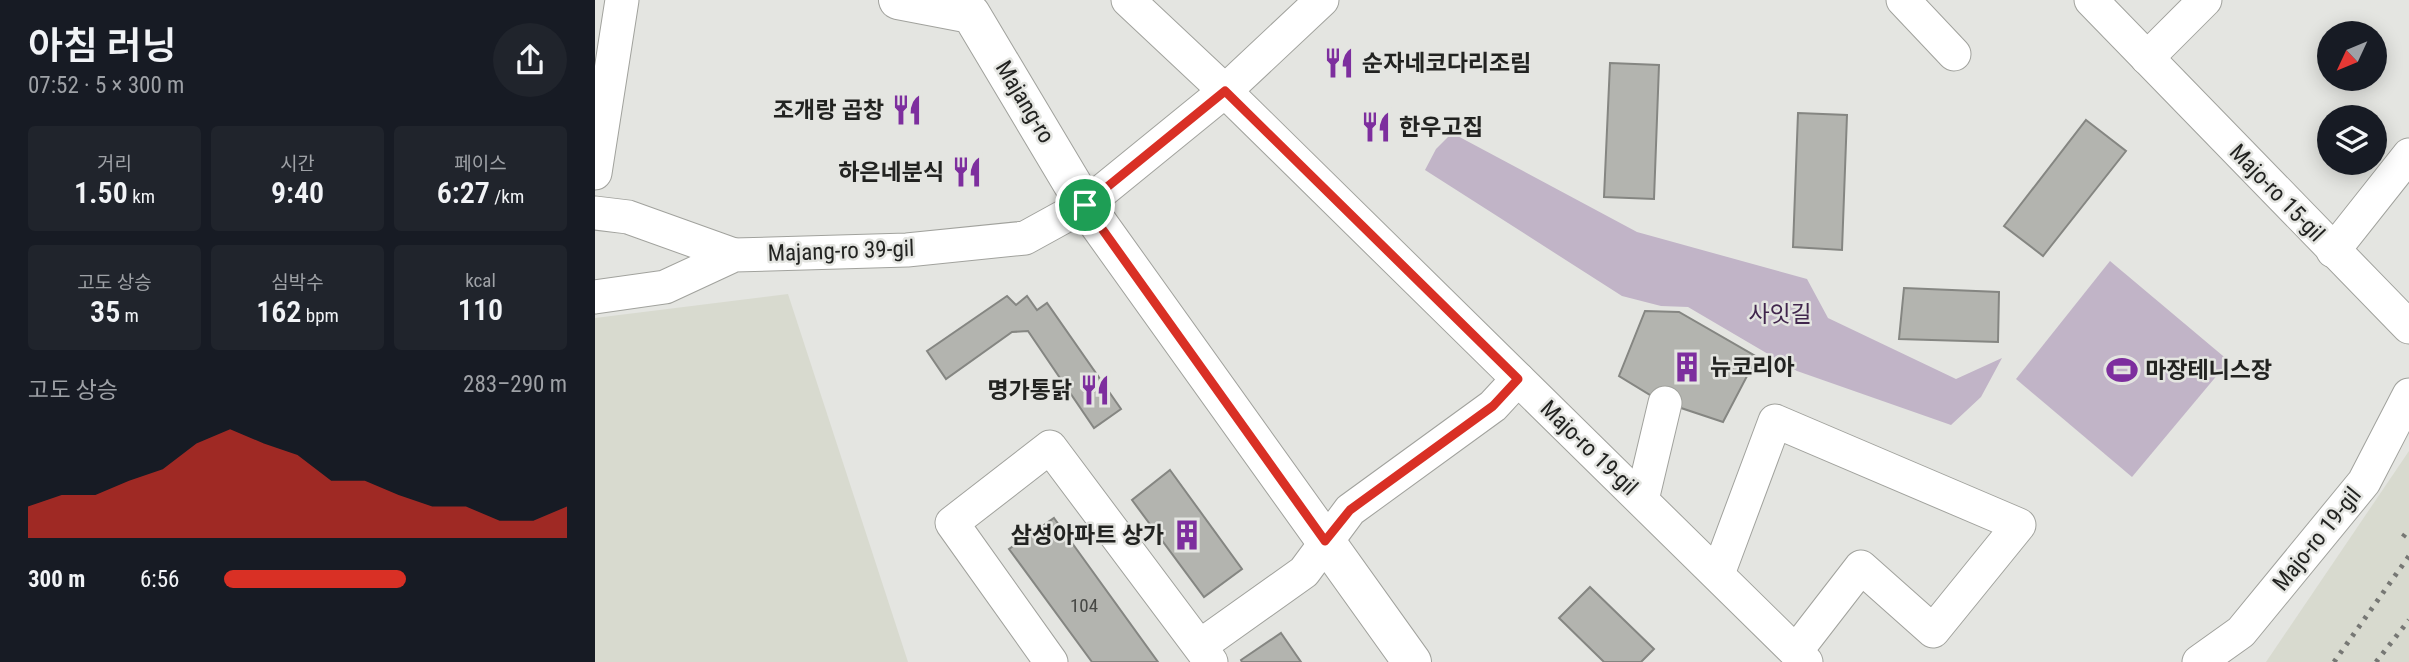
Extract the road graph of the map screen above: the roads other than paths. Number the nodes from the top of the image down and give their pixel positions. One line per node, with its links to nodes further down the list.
1 (622, 0): 13 (street)
2 (898, 0): 8 (main road, Majang-ro)
3 (1128, 0): 11 (street, Majo-ro 19-gil)
4 (1322, 0): 11 (street, Majang-ro 39-gil)
5 (1903, 0): 9 (street)
6 (2205, 0): 10 (street)
7 (2101, 4): 10 (street, Majo-ro 15-gil)
8 (979, 7): 14 (main road, Majang-ro)
9 (1954, 54)
10 (2147, 58): 16 (street, Majo-ro 15-gil)
11 (1225, 91): 14 (street, Majang-ro 39-gil); 20 (street, Majo-ro 19-gil)
12 (2409, 155): 16 (street)
13 (595, 173)
14 (1085, 205): 17 (street, Majang-ro 39-gil); 24 (main road, Majang-ro)
15 (595, 213): 17 (street)
16 (2333, 250): 19 (street, Majo-ro 15-gil)
17 (734, 255): 18 (street, Majang-ro 39-gil)
18 (595, 297)
19 (2409, 327)
20 (1518, 379): 23 (street, Majo-ro 19-gil); 24 (street)
21 (2409, 395): 30 (street, Majo-ro 19-gil)
22 (1665, 402): 23 (street)
23 (1642, 500): 25 (street, Majo-ro 19-gil)
24 (1325, 541): 26 (street); 29 (main road, Majang-ro)
25 (1718, 574): 27 (street, Majo-ro 19-gil); 27 (street, Majo-ro 19-gil)
26 (1206, 654): 28 (street)
27 (1801, 657)
28 (1051, 662)
29 (1412, 662)
30 (2199, 662)

